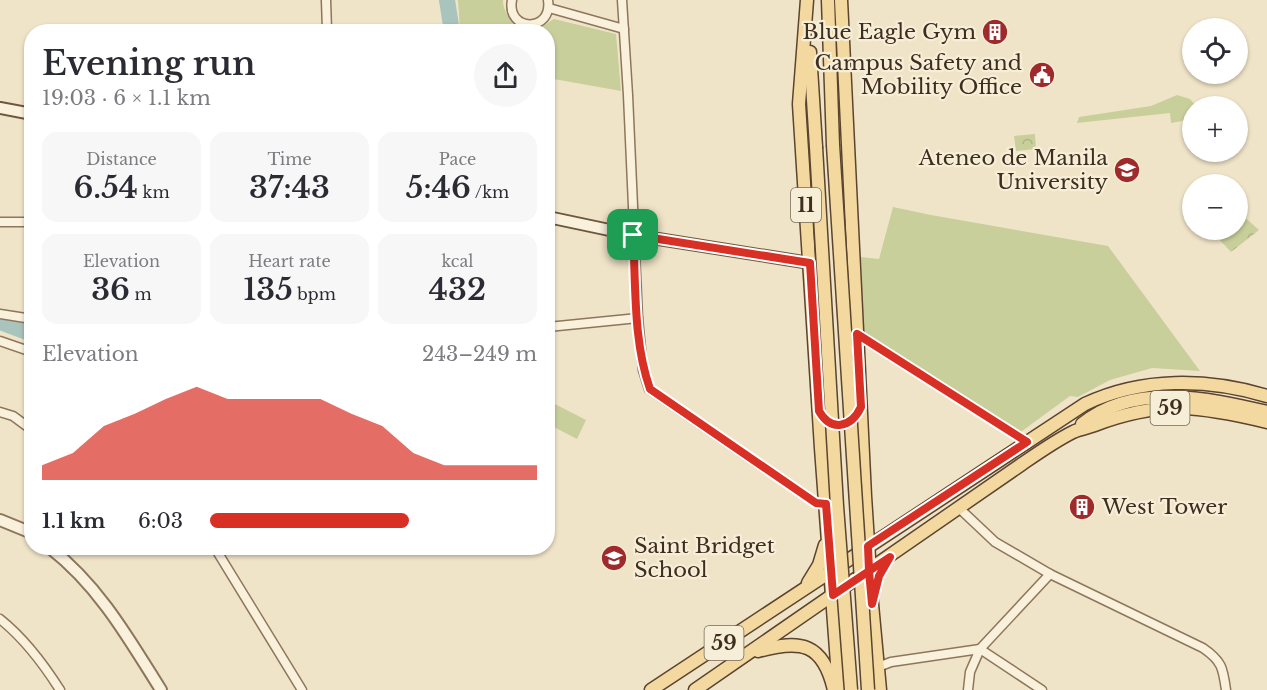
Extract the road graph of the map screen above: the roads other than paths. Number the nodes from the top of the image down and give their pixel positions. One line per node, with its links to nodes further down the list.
1 (326, 0): 8 (street)
2 (512, 0): 9 (street)
3 (622, 0): 11 (street)
4 (807, 0): 18 (main road, 11); 64 (main road, 11, bridge)
5 (828, 0): 65 (main road, 11, bridge)
6 (841, 0): 23 (main road, 11)
7 (549, 4): 10 (street); 11 (street)
8 (327, 24)
9 (525, 24)
10 (533, 24)
11 (624, 29): 17 (street)
12 (0, 108): 13 (main road)
13 (24, 112)
14 (555, 218): 17 (main road)
15 (0, 222): 16 (street)
16 (24, 222)
17 (633, 235): 18 (main road); 21 (street)
18 (810, 263): 29 (main road, 11)
19 (0, 314): 20 (street)
20 (24, 318)
21 (638, 318): 22 (street); 37 (street)
22 (555, 326)
23 (857, 334): 27 (main road, 11); 34 (street)
24 (0, 341): 25 (street)
25 (24, 349)
26 (1267, 396): 34 (main road, 59)
27 (861, 407): 29 (main road); 35 (main road, 11)
28 (0, 411): 32 (street)
29 (819, 411): 36 (main road, 11)
30 (1267, 412): 33 (main road)
31 (1267, 422): 33 (main road, 59)
32 (24, 424)
33 (1075, 431): 38 (main road, 59)
34 (1027, 442): 42 (main road, 59)
35 (863, 456): 36 (main road); 42 (main road, 11)
36 (822, 459): 37 (main road, 11)
37 (826, 504): 41 (main road, 11)
38 (959, 508): 45 (main road, 59); 48 (street)
39 (0, 520): 40 (main road)
40 (24, 533)
41 (828, 533): 46 (main road, 11); 49 (main road)
42 (868, 546): 46 (main road, 59); 47 (main road, 11)
43 (58, 555): 58 (main road)
44 (219, 555): 59 (street)
45 (890, 557): 47 (main road, 59); 51 (main road)
46 (831, 571): 49 (main road, 59); 50 (main road, 11)
47 (869, 571): 50 (main road, 59); 51 (main road, 11)
48 (1050, 574): 53 (street); 69 (street)
49 (796, 594): 60 (main road, 59)
50 (833, 595): 54 (main road, 59); 56 (main road, 11)
51 (872, 604): 55 (main road, 11)
52 (0, 619): 57 (street)
53 (980, 649): 55 (street); 67 (street); 68 (street)
54 (752, 652): 61 (main road, 59); 62 (main road)
55 (878, 667): 56 (main road); 66 (main road, 11)
56 (838, 672): 63 (main road, 11)
57 (60, 690)
58 (161, 690)
59 (302, 690)
60 (651, 690)
61 (695, 690)
62 (834, 690)
63 (839, 690)
64 (851, 690)
65 (868, 690)
66 (880, 690)
67 (968, 690)
68 (1041, 690)
69 (1226, 690)

